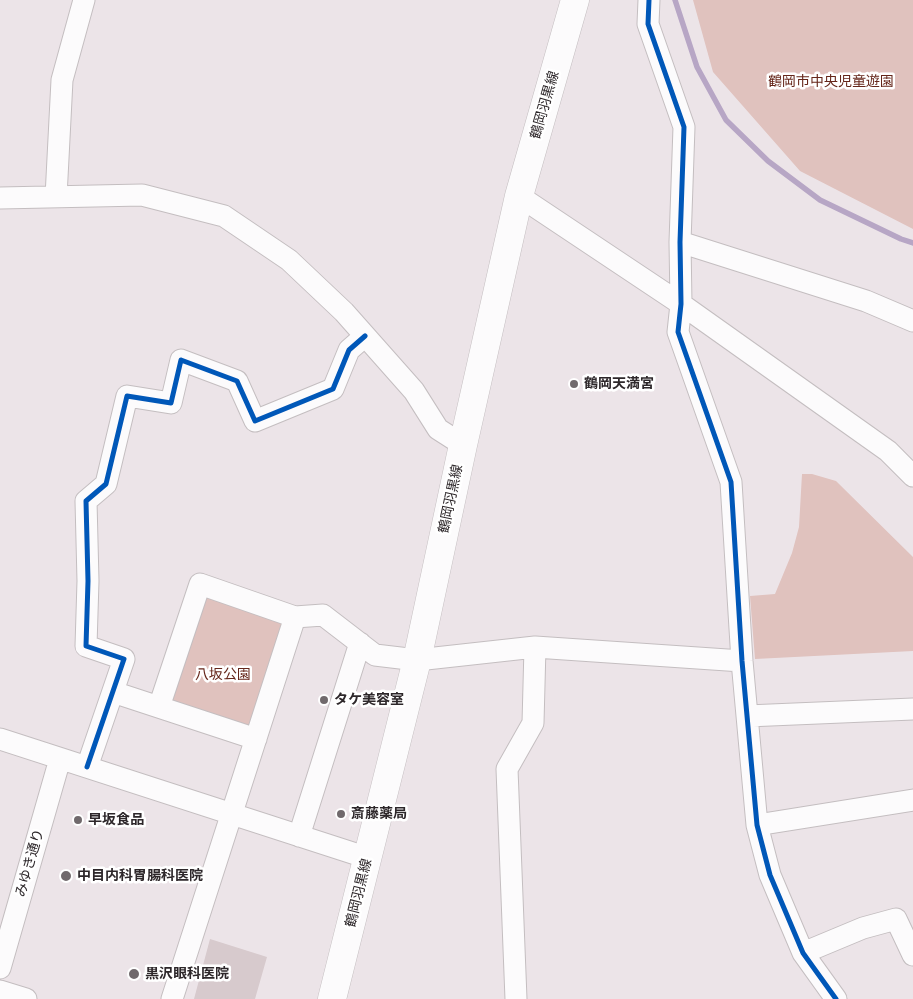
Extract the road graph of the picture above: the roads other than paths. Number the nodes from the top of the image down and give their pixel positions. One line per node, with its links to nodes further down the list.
1 (84, 0): 5 (street)
2 (575, 0): 4 (main road, 鶴岡羽黒線)
3 (649, 0): 7 (street)
4 (519, 196): 9 (street); 13 (main road, 鶴岡羽黒線)
5 (56, 197): 6 (street); 12 (street)
6 (0, 198)
7 (680, 242): 8 (street); 9 (street)
8 (866, 301): 10 (street); 11 (street)
9 (681, 304): 14 (street); 19 (street)
10 (913, 304)
11 (913, 321)
12 (365, 336): 13 (street); 20 (street)
13 (463, 445): 18 (main road, 鶴岡羽黒線)
14 (913, 476)
15 (295, 617): 16 (street); 21 (street); 25 (street)
16 (360, 644): 18 (street); 31 (street)
17 (534, 646): 18 (street); 19 (street); 40 (street)
18 (418, 660): 32 (main road, 鶴岡羽黒線)
19 (742, 661): 23 (street)
20 (113, 692): 21 (street); 27 (street)
21 (159, 707): 25 (street)
22 (913, 710): 23 (street)
23 (747, 716): 30 (street)
24 (0, 739): 26 (street)
25 (256, 740): 29 (street)
26 (60, 759): 27 (street); 35 (street, みゆき通り)
27 (87, 767): 29 (street)
28 (913, 800): 30 (street)
29 (232, 815): 31 (street); 38 (street)
30 (757, 825): 33 (street)
31 (299, 836): 32 (street)
32 (368, 858): 39 (main road, 鶴岡羽黒線)
33 (803, 953): 34 (street); 41 (street)
34 (913, 955)
35 (0, 968)
36 (0, 991): 37 (street)
37 (26, 999)
38 (172, 999)
39 (332, 999)
40 (516, 999)
41 (836, 999)

